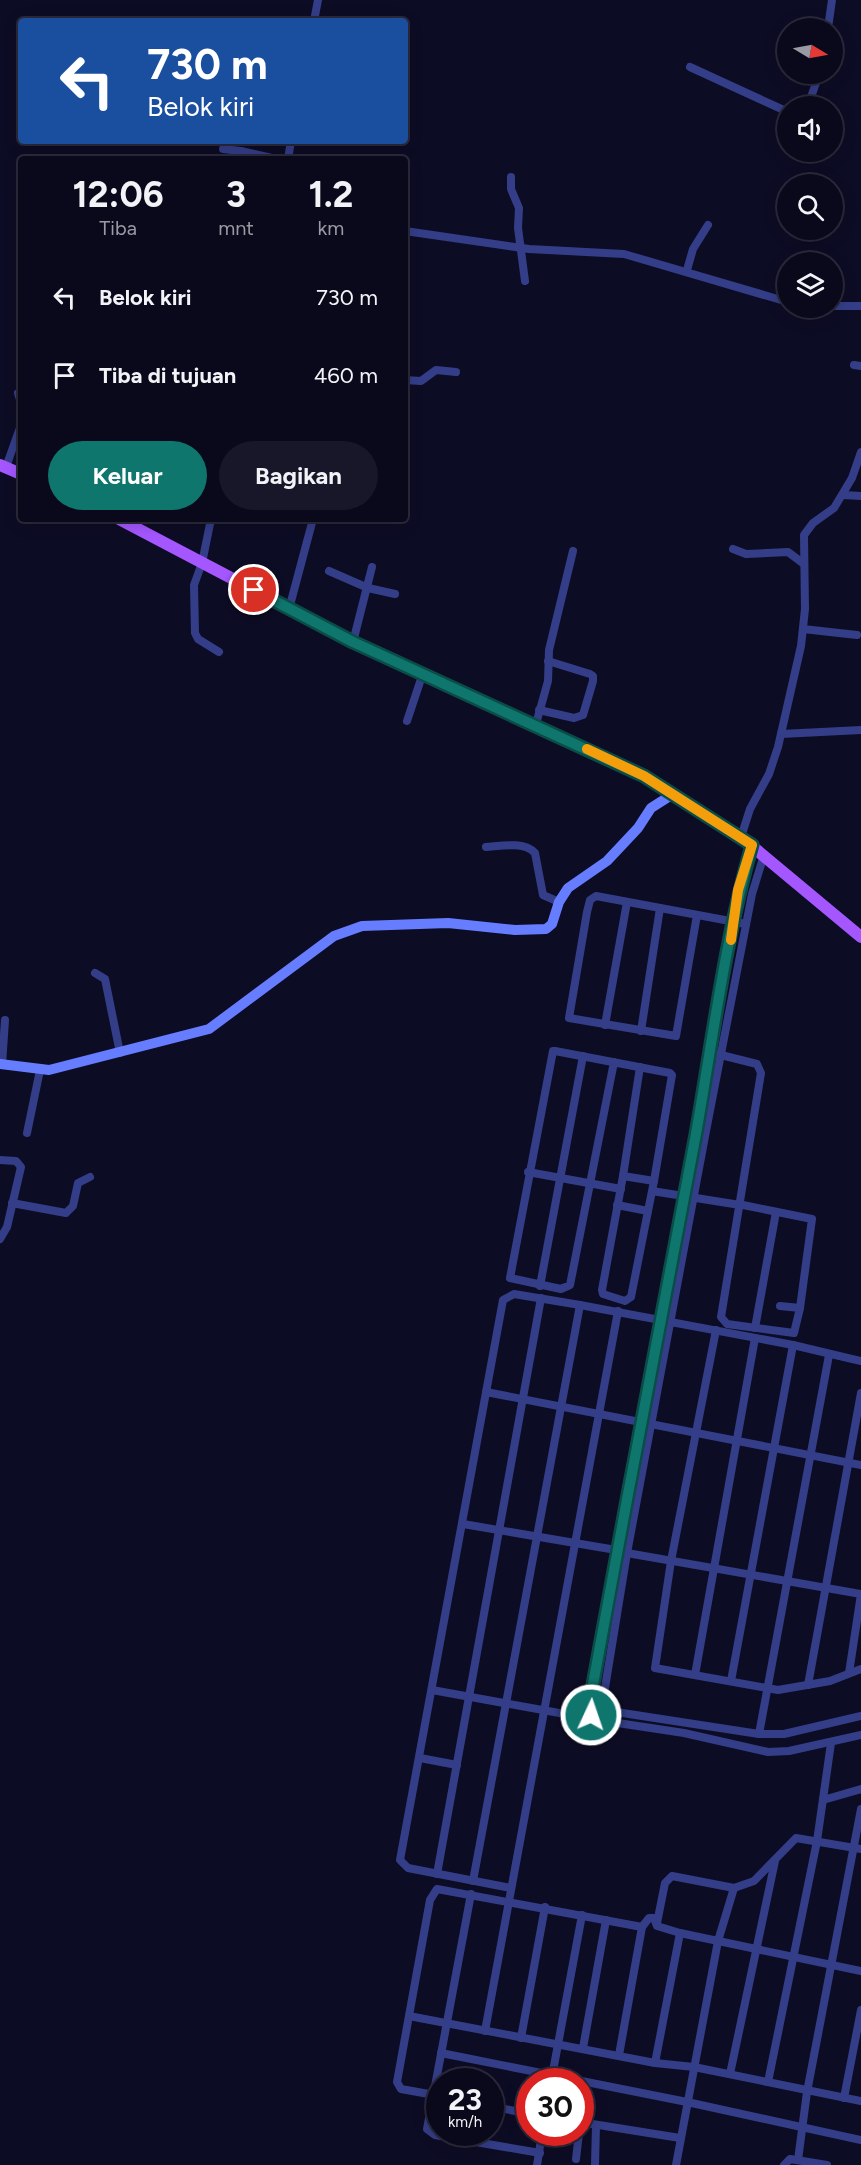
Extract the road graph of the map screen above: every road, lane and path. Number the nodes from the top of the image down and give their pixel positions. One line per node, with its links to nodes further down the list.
1 (318, 0): 3 (street)
2 (832, 0): 4 (street)
3 (315, 18)
4 (829, 18)
5 (690, 67): 6 (street)
6 (777, 107)
7 (223, 149): 8 (street)
8 (240, 155)
9 (511, 177): 12 (street)
10 (708, 225): 13 (street)
11 (408, 232): 12 (street)
12 (521, 247): 13 (street); 14 (street)
13 (687, 270): 15 (street)
14 (525, 282)
15 (777, 299)
16 (843, 306): 17 (street)
17 (861, 306)
18 (456, 372): 19 (street)
19 (408, 380)
20 (18, 432): 22 (street)
21 (861, 452): 24 (street)
22 (3, 466): 23 (main road)
23 (18, 473)
24 (843, 495): 25 (street); 32 (street)
25 (861, 495)
26 (125, 522): 31 (main road)
27 (210, 522): 31 (street)
28 (312, 522): 37 (street)
29 (734, 549): 32 (street)
30 (573, 551): 42 (street)
31 (202, 563): 37 (main road); 41 (street)
32 (804, 564): 38 (street)
33 (372, 567): 35 (street)
34 (329, 571): 35 (street)
35 (368, 588): 36 (street); 40 (street)
36 (395, 594)
37 (289, 609): 40 (main road)
38 (803, 629): 39 (street); 48 (street)
39 (857, 635)
40 (353, 642): 43 (main road)
41 (219, 652)
42 (548, 661): 44 (street); 44 (street)
43 (423, 673): 45 (street); 46 (main road)
44 (539, 710): 46 (street)
45 (407, 721)
46 (536, 724): 49 (main road)
47 (861, 730): 48 (street)
48 (781, 734): 50 (street)
49 (674, 794): 50 (main road); 53 (street)
50 (746, 841): 52 (main road); 57 (street)
51 (486, 847): 53 (street)
52 (764, 855): 58 (street); 59 (main road)
53 (559, 902): 65 (street)
54 (627, 902): 55 (street); 62 (street); 62 (street)
55 (660, 908): 56 (street); 63 (street)
56 (697, 915): 57 (street); 63 (street)
57 (734, 922): 58 (street); 64 (street)
58 (746, 924): 66 (street)
59 (861, 937)
60 (94, 973): 65 (street)
61 (5, 1020): 69 (street)
62 (605, 1025): 63 (street)
63 (641, 1031)
64 (709, 1052): 66 (street); 82 (street)
65 (120, 1053): 71 (street)
66 (721, 1055): 83 (street); 86 (street)
67 (583, 1056): 68 (street); 74 (street); 77 (street)
68 (614, 1062): 70 (street); 79 (street)
69 (1, 1065): 71 (street)
70 (640, 1067): 75 (street); 78 (street)
71 (40, 1070): 72 (street)
72 (27, 1133)
73 (0, 1160): 84 (street)
74 (528, 1172): 77 (street); 90 (street)
75 (623, 1176): 78 (street); 80 (street)
76 (90, 1177): 84 (street)
77 (559, 1178): 79 (street); 90 (street)
78 (654, 1181): 81 (street)
79 (591, 1183): 80 (street); 90 (street)
80 (621, 1189): 85 (street)
81 (652, 1191): 82 (street); 87 (street)
82 (684, 1196): 83 (street); 96 (street)
83 (693, 1197): 86 (street); 97 (street)
84 (12, 1203): 89 (street)
85 (617, 1205): 87 (street); 87 (street)
86 (740, 1205): 88 (street); 98 (street)
87 (648, 1210)
88 (776, 1212): 94 (street); 98 (street)
89 (0, 1239)
90 (540, 1286)
91 (541, 1298): 92 (street); 104 (street); 106 (street)
92 (580, 1305): 95 (street); 107 (street)
93 (780, 1306): 94 (street)
94 (800, 1308): 98 (street)
95 (618, 1311): 96 (street); 108 (street)
96 (660, 1320): 97 (street); 109 (street)
97 (669, 1322): 99 (street); 110 (street)
98 (755, 1328)
99 (716, 1330): 100 (street); 111 (street)
100 (755, 1338): 101 (street); 112 (street)
101 (793, 1345): 102 (street); 113 (street)
102 (829, 1354): 103 (street); 114 (street)
103 (861, 1361)
104 (486, 1392): 106 (street); 117 (street)
105 (861, 1393): 115 (street)
106 (523, 1400): 107 (street); 118 (street)
107 (561, 1407): 108 (street); 119 (street)
108 (598, 1414): 109 (street); 120 (street)
109 (640, 1422): 110 (street); 121 (street)
110 (651, 1425): 111 (street); 122 (street)
111 (697, 1433): 112 (street); 123 (street)
112 (738, 1441): 113 (street); 124 (street)
113 (773, 1449): 114 (street); 125 (street)
114 (811, 1456): 115 (street); 126 (street)
115 (849, 1463): 116 (street); 127 (street)
116 (861, 1465)
117 (463, 1524): 118 (street); 134 (street)
118 (500, 1531): 119 (street); 136 (street)
119 (538, 1537): 120 (street); 137 (street)
120 (575, 1543): 121 (street); 138 (street)
121 (616, 1550): 140 (street)
122 (627, 1553): 123 (street); 141 (street)
123 (671, 1561): 124 (street); 131 (street)
124 (713, 1569): 125 (street); 131 (street)
125 (748, 1575): 126 (street); 132 (street)
126 (787, 1583): 127 (street); 135 (street)
127 (826, 1589): 128 (street); 133 (street)
128 (861, 1594): 130 (street)
129 (861, 1669): 130 (street)
130 (849, 1673): 133 (street)
131 (695, 1676): 132 (street)
132 (731, 1681): 135 (street)
133 (808, 1685): 135 (street)
134 (432, 1690): 136 (street); 144 (street)
135 (768, 1690): 141 (street)
136 (470, 1696): 137 (street); 145 (street)
137 (507, 1703): 138 (street); 153 (street)
138 (543, 1709): 140 (street); 154 (street)
139 (861, 1716): 141 (street)
140 (598, 1720): 143 (street)
141 (759, 1734)
142 (861, 1735): 143 (street)
143 (831, 1743): 147 (street)
144 (420, 1758): 145 (street); 152 (street)
145 (457, 1765): 152 (street)
146 (861, 1789): 147 (street)
147 (823, 1800): 149 (street)
148 (861, 1809): 150 (street)
149 (817, 1841): 150 (street); 151 (street); 166 (street)
150 (857, 1848): 167 (street)
151 (776, 1858): 155 (street); 165 (street)
152 (437, 1874): 153 (street)
153 (473, 1881): 154 (street)
154 (511, 1887): 157 (street)
155 (735, 1888): 161 (street); 164 (street)
156 (471, 1894): 157 (street); 170 (street); 171 (street)
157 (508, 1901): 158 (street); 172 (street)
158 (545, 1908): 159 (street); 173 (street)
159 (582, 1915): 160 (street); 174 (street)
160 (606, 1920): 162 (street); 175 (street)
161 (657, 1926): 162 (street); 163 (street)
162 (642, 1927): 177 (street)
163 (680, 1933): 164 (street); 178 (street)
164 (718, 1941): 165 (street); 179 (street)
165 (755, 1947): 166 (street); 183 (street)
166 (794, 1955): 167 (street); 184 (street)
167 (831, 1964): 168 (street); 186 (street)
168 (861, 1971)
169 (861, 2010): 188 (street)
170 (409, 2016): 171 (street); 187 (street)
171 (447, 2024): 172 (street); 176 (street)
172 (485, 2031): 173 (street)
173 (521, 2038): 174 (street)
174 (560, 2044): 175 (street); 181 (street)
175 (583, 2048): 177 (street)
176 (441, 2053): 180 (street); 182 (street)
177 (619, 2055): 178 (street)
178 (655, 2062): 179 (street)
179 (694, 2067): 183 (street); 190 (street)
180 (439, 2068)
181 (555, 2068)
182 (516, 2071)
183 (730, 2074): 184 (street)
184 (768, 2082): 186 (street)
185 (594, 2086): 190 (street)
186 (807, 2092): 188 (street); 192 (street)
187 (426, 2093)
188 (844, 2098): 189 (street)
189 (861, 2101)
190 (687, 2102): 192 (street); 193 (street)
191 (596, 2125): 193 (street); 202 (street)
192 (803, 2128): 194 (street); 200 (street)
193 (680, 2138): 203 (street)
194 (861, 2140)
195 (501, 2146): 198 (street)
196 (541, 2146): 198 (street)
197 (578, 2146): 199 (street)
198 (540, 2153): 201 (street)
199 (576, 2159)
200 (798, 2160): 204 (street); 205 (street)
201 (537, 2165)
202 (595, 2165)
203 (676, 2165)
204 (784, 2165)
205 (827, 2165)

